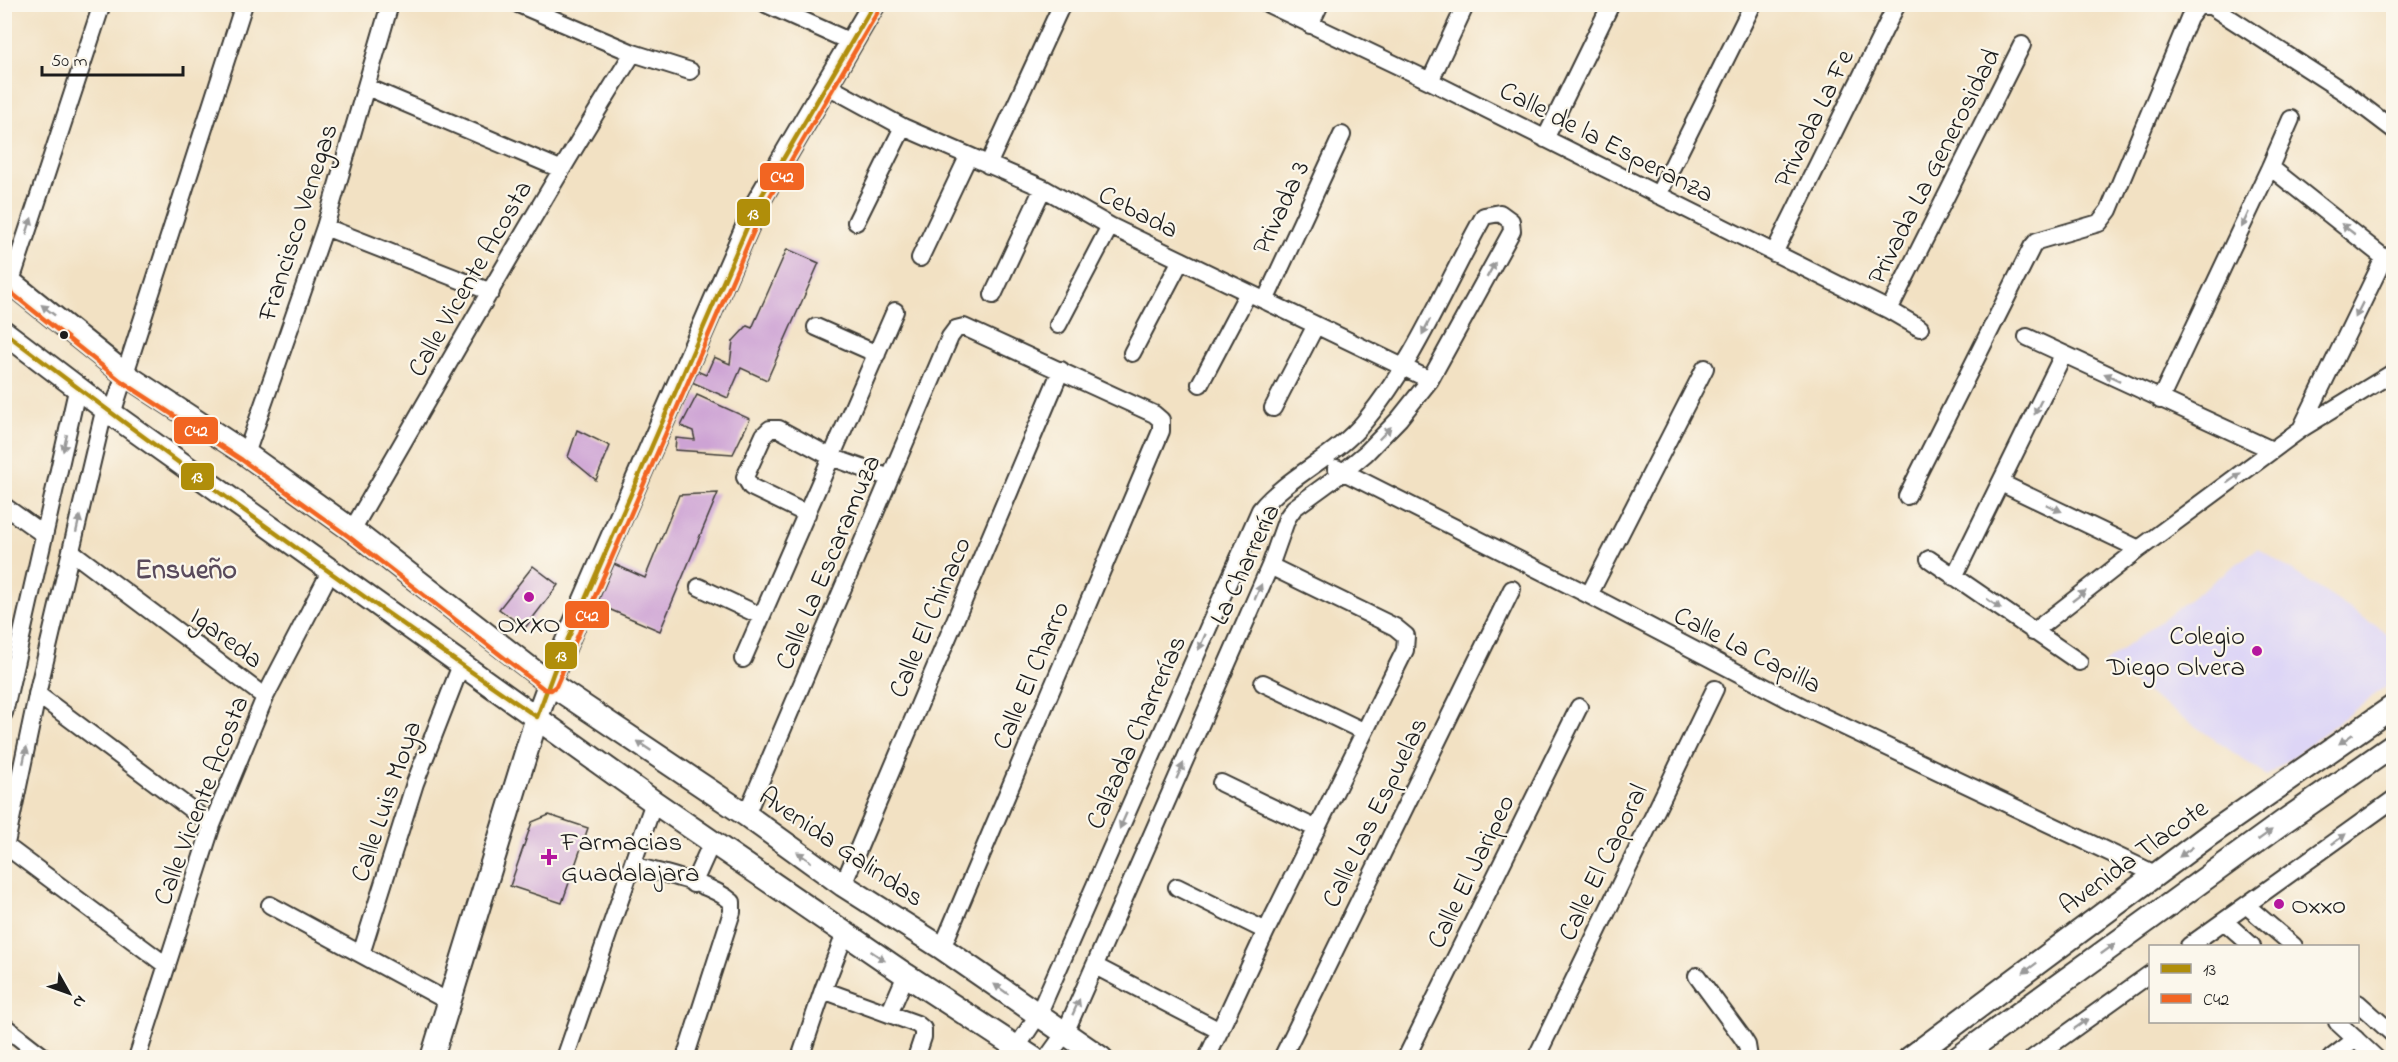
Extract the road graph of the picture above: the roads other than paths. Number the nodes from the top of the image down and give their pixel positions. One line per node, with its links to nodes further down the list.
1 (102, 4): 40 (street, one-way to 1)
2 (244, 4): 60 (street)
3 (390, 4): 21 (street, Francisco Venegas)
4 (518, 4): 17 (street)
5 (766, 4): 15 (street)
6 (874, 4): 15 (street)
7 (1062, 4): 28 (street)
8 (1268, 4): 14 (street, Calle de la Esperanza)
9 (1320, 4): 14 (street)
10 (1466, 4): 19 (street)
11 (1611, 4): 26 (street)
12 (1753, 4): 32 (street)
13 (1897, 4): 36 (street, Privada La Fe)
14 (1310, 25): 19 (street, Calle de la Esperanza)
15 (851, 42): 20 (street)
16 (2022, 45): 45 (street, Privada La Generosidad)
17 (633, 53): 18 (street); 30 (street, Calle Vicente Acosta)
18 (690, 71)
19 (1430, 81): 26 (street, Calle de la Esperanza)
20 (826, 85): 23 (street, Cebada); 95 (street)
21 (367, 87): 30 (street); 35 (street, Francisco Venegas)
22 (2291, 119): 29 (street)
23 (903, 127): 27 (street, Cebada); 33 (street)
24 (2394, 130): 75 (street)
25 (1342, 135): 44 (street, Privada 3)
26 (1545, 139): 32 (street, Calle de la Esperanza)
27 (968, 156): 28 (street, Cebada); 37 (street)
28 (988, 165): 31 (street, Cebada)
29 (2271, 167): 39 (street, one-way to 29); 64 (street, one-way to 64)
30 (560, 169): 41 (street, Calle Vicente Acosta)
31 (1042, 189): 34 (street, Cebada); 43 (street)
32 (1658, 195): 36 (street, Calle de la Esperanza)
33 (856, 222)
34 (1110, 226): 38 (street, Cebada); 47 (street)
35 (325, 227): 41 (street); 69 (street, Francisco Venegas)
36 (1774, 253): 45 (street, Calle de la Esperanza)
37 (920, 258)
38 (1181, 260): 42 (street, Cebada); 53 (street)
39 (2389, 261): 67 (street, one-way to 67)
40 (7, 283): 60 (street, Avenida Galindas, one-way to 40)
41 (491, 292): 78 (street, Calle Vicente Acosta)
42 (1248, 293): 44 (street, Cebada); 62 (street)
43 (993, 295)
44 (1265, 301): 48 (street, Cebada)
45 (1889, 310): 50 (street, Calle de la Esperanza)
46 (896, 311): 54 (street)
47 (1058, 325)
48 (1316, 325): 56 (street, Cebada); 65 (street)
49 (816, 327): 54 (street)
50 (1920, 328)
51 (4, 332): 63 (street)
52 (2028, 337): 55 (street)
53 (1132, 352)
54 (877, 354): 70 (street)
55 (2063, 355): 64 (street, one-way to 55); 74 (street, one-way to 74)
56 (1406, 366): 61 (street, Cebada); 61 (street, La Charrería, one-way to 56); 71 (street, Calzada Charrerías)
57 (1705, 368): 88 (street)
58 (1061, 370): 73 (street, Calle La Escaramuza); 117 (street, Calle El Chinaco); 127 (street, Calle El Charro)
59 (2394, 372): 67 (street)
60 (126, 375): 66 (street); 69 (street, Avenida Galindas)
61 (1430, 380): 72 (street, La Charrería, one-way to 61)
62 (1200, 384)
63 (78, 386): 66 (street); 79 (street, one-way to 79)
64 (2160, 400): 68 (street)
65 (1273, 408)
66 (109, 410): 81 (street, one-way to 66); 84 (street)
67 (2301, 429): 68 (street)
68 (2272, 450): 80 (street, one-way to 68)
69 (246, 454): 78 (street, Avenida Galindas)
70 (831, 457): 73 (street); 77 (street); 77 (street)
71 (1323, 458): 72 (street, Calle La Capilla); 138 (street, Calzada Charrerías, one-way to 138)
72 (1342, 473): 83 (street, La Charrería); 88 (street, Calle La Capilla)
73 (890, 478): 109 (street, Calle La Escaramuza)
74 (2001, 483): 80 (street, one-way to 80); 85 (street)
75 (1907, 496)
76 (4, 506): 79 (street)
77 (807, 514): 89 (street)
78 (352, 530): 95 (street, Avenida Galindas)
79 (43, 534): 94 (street)
80 (2139, 549): 90 (street, one-way to 80)
81 (72, 552): 98 (street); 99 (street, Igareda)
82 (1929, 559): 85 (street)
83 (1270, 566): 104 (street); 130 (street, La Charrería, one-way to 83)
84 (331, 570): 93 (street); 99 (street, Calle Vicente Acosta)
85 (1954, 577): 90 (street, one-way to 90)
86 (699, 587): 89 (street)
87 (1512, 589): 156 (street, Calle Las Espuelas)
88 (1588, 595): 115 (street, Calle La Capilla)
89 (761, 616): 91 (street)
90 (2033, 632): 92 (street)
91 (743, 659)
92 (2079, 662)
93 (461, 665): 103 (street); 128 (street, Calle Luis Moya)
94 (9, 673): 102 (street)
95 (549, 683): 103 (street); 109 (street, Avenida Galindas, one-way to 95)
96 (1263, 683): 104 (street)
97 (1714, 689): 158 (street, Calle El Caporal)
98 (38, 694): 110 (street); 113 (street, one-way to 98)
99 (265, 698): 110 (street, Calle Vicente Acosta)
100 (2394, 706): 115 (street, Avenida Tlacote, one-way to 115)
101 (1579, 707): 157 (street, Calle El Jaripeo)
102 (4, 713)
103 (537, 717): 108 (street); 135 (street)
104 (1364, 732): 111 (street)
105 (2394, 745): 161 (street, one-way to 105)
106 (1221, 783): 111 (street)
107 (2394, 799): 120 (street, one-way to 107)
108 (654, 802): 112 (street); 114 (street)
109 (746, 815): 117 (street, Avenida Galindas, one-way to 109)
110 (212, 825): 129 (street, Calle Vicente Acosta)
111 (1317, 829): 122 (street)
112 (712, 842): 116 (street); 123 (street)
113 (5, 850): 129 (street)
114 (632, 865): 116 (street); 149 (street)
115 (2155, 874): 160 (street, Avenida Tlacote, one-way to 160)
116 (693, 884): 150 (street)
117 (843, 885): 127 (street, Avenida Galindas)
118 (1177, 887): 122 (street)
119 (270, 905): 128 (street)
120 (2247, 906): 121 (street); 126 (street)
121 (2224, 921): 124 (street); 125 (street)
122 (1266, 931): 142 (street)
123 (845, 934): 131 (street, one-way to 131); 134 (street)
124 (2190, 945)
125 (2251, 945)
126 (2293, 945)
127 (942, 948): 138 (street, Avenida Galindas, one-way to 127)
128 (361, 954): 135 (street)
129 (167, 966): 147 (street, Calle Vicente Acosta)
130 (1095, 966): 142 (street); 143 (street, La Charrería, one-way to 130)
131 (906, 975): 137 (street); 145 (street)
132 (2149, 975): 162 (street, one-way to 132)
133 (1697, 976): 159 (street)
134 (823, 990): 137 (street); 151 (street)
135 (451, 1003): 148 (street)
136 (2359, 1004): 140 (street)
137 (889, 1014): 152 (street)
138 (1038, 1015): 143 (street, Avenida Galindas); 145 (street, Calzada Charrerías)
139 (2338, 1023): 144 (street)
140 (2390, 1025)
141 (4, 1026): 146 (street)
142 (1221, 1031): 155 (street)
143 (1065, 1033): 153 (street, La Charrería); 154 (street, Avenida Galindas)
144 (2356, 1039): 163 (street); 164 (street)
145 (1025, 1052)
146 (45, 1058)
147 (137, 1058)
148 (432, 1058)
149 (565, 1058)
150 (685, 1058)
151 (800, 1058)
152 (916, 1058)
153 (1047, 1058)
154 (1101, 1058)
155 (1207, 1058)
156 (1282, 1058)
157 (1406, 1058)
158 (1536, 1058)
159 (1749, 1058)
160 (1910, 1058)
161 (1958, 1058)
162 (2033, 1058)
163 (2331, 1058)
164 (2376, 1058)

